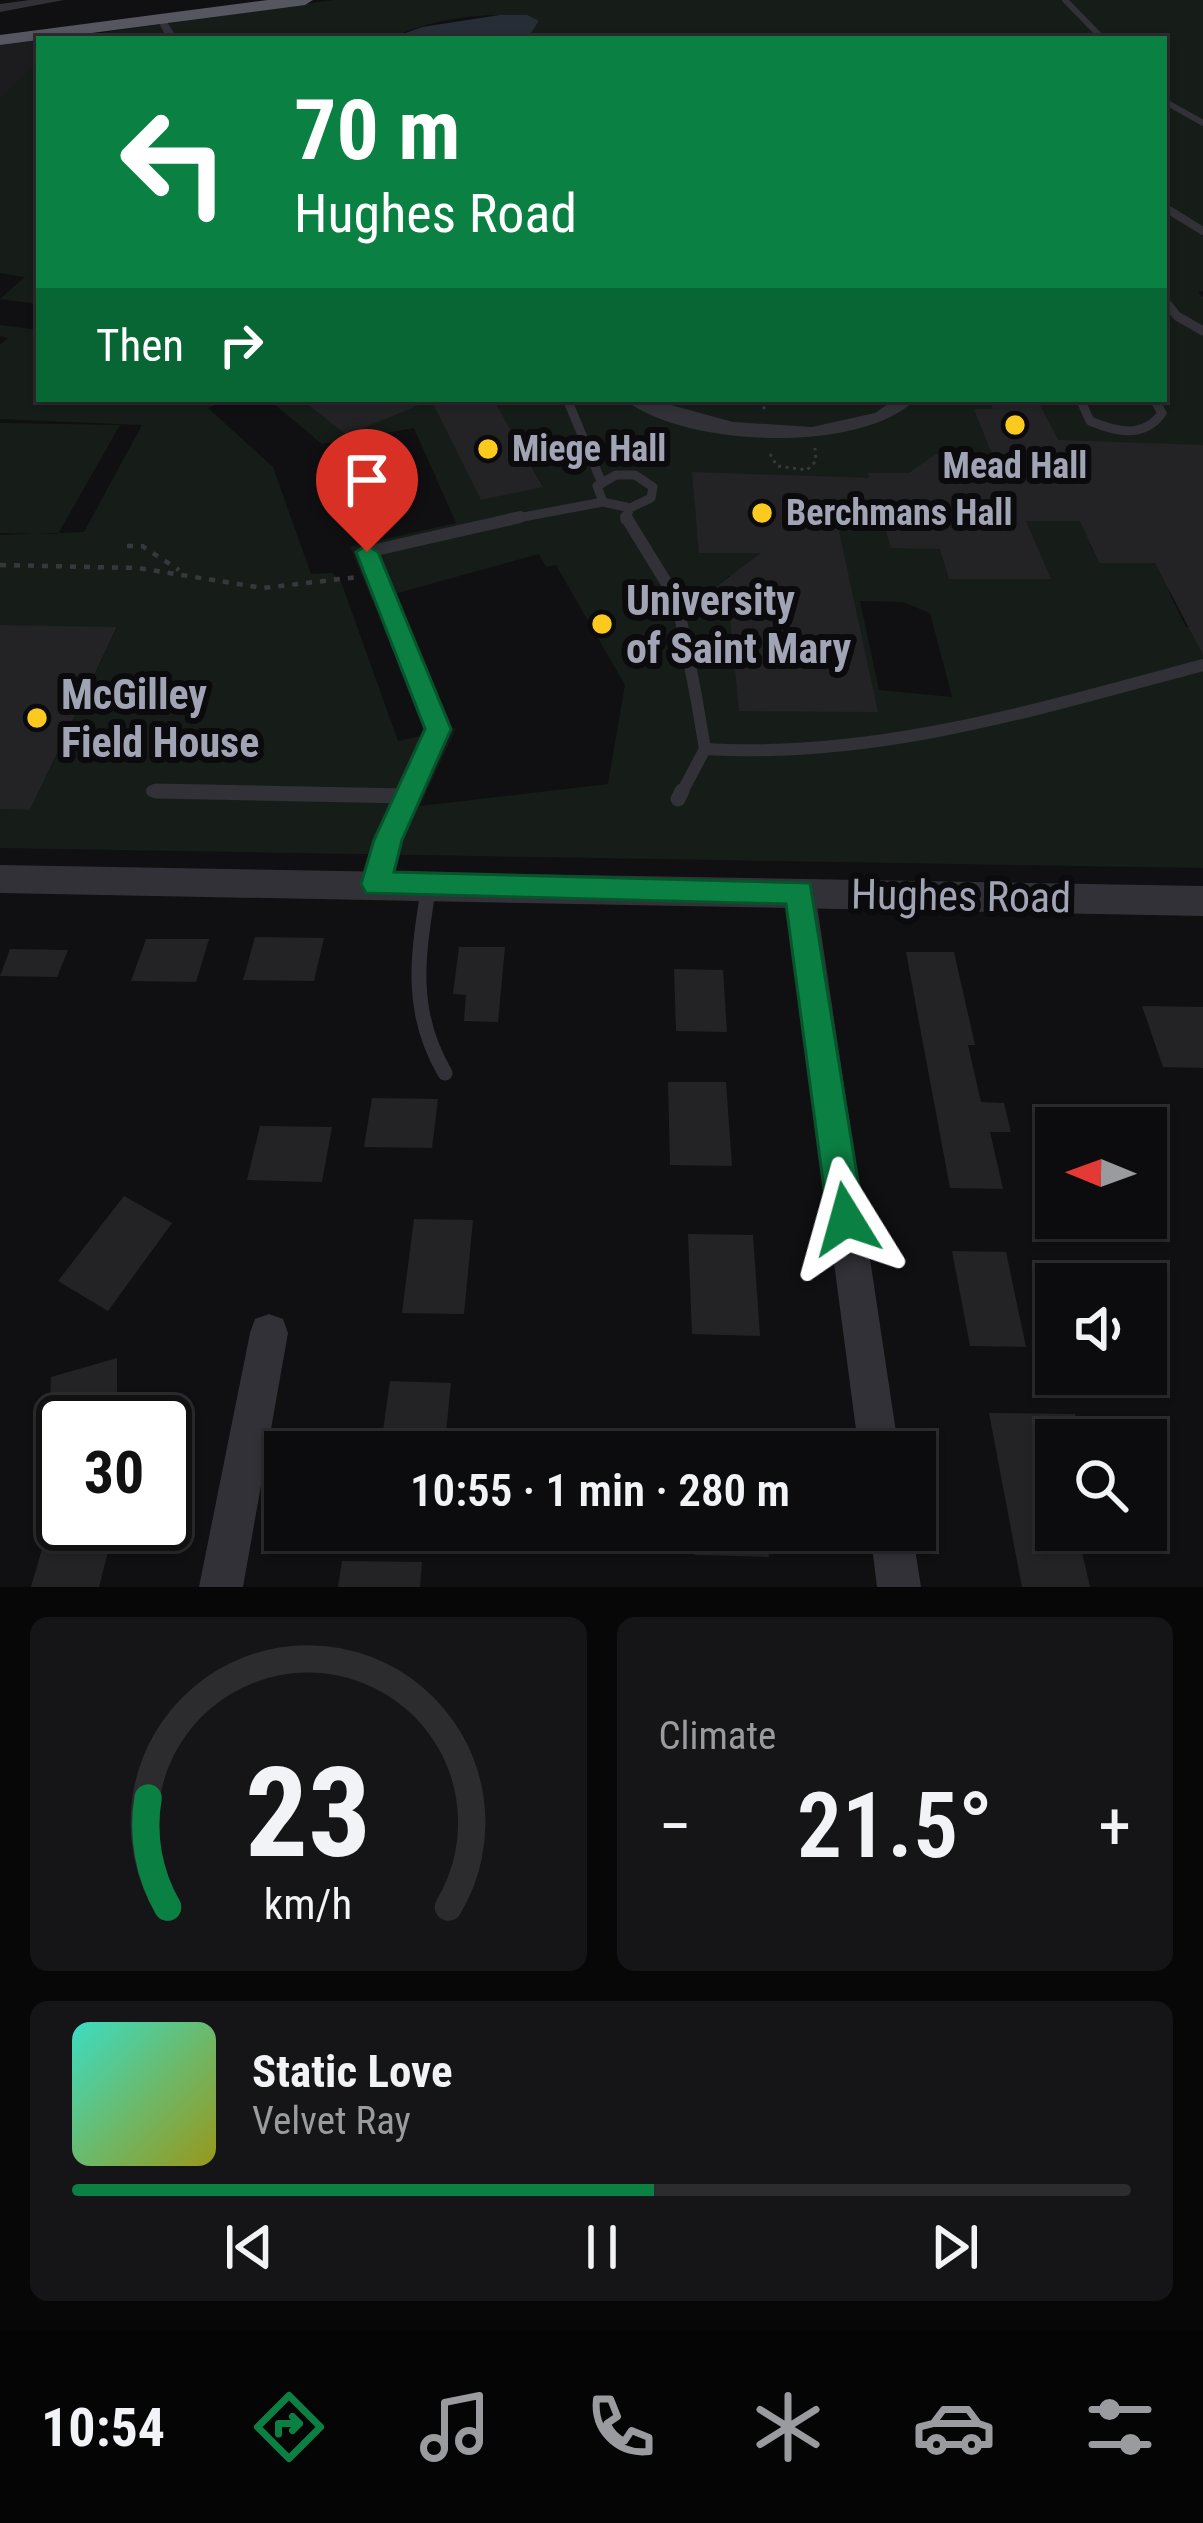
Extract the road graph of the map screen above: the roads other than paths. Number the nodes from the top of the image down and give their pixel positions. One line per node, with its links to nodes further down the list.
1 (58, 0): 4 (street)
2 (305, 0): 5 (highway)
3 (1065, 0): 7 (lane)
4 (0, 8)
5 (160, 19): 6 (street); 8 (highway)
6 (173, 36)
7 (1100, 36)
8 (0, 40)
9 (1167, 103): 10 (lane)
10 (1203, 123)
11 (1167, 209): 12 (lane)
12 (1203, 231)
13 (1167, 304): 14 (lane)
14 (1203, 331)
15 (568, 402): 20 (lane)
16 (642, 402): 17 (street)
17 (904, 402)
18 (1081, 402): 19 (lane)
19 (1156, 402)
20 (601, 481): 21 (lane); 22 (lane)
21 (603, 502): 22 (lane); 26 (lane)
22 (629, 508): 24 (lane)
23 (1203, 664): 24 (lane)
24 (705, 748): 27 (lane)
25 (152, 791): 26 (lane)
26 (408, 796): 29 (lane)
27 (678, 799)
28 (0, 879): 29 (street, Hughes Road)
29 (376, 884): 30 (street, Hughes Road)
30 (429, 885): 31 (street, Hughes Road); 33 (lane)
31 (800, 892): 32 (street, Hughes Road); 35 (street)
32 (1203, 901)
33 (445, 1073)
34 (269, 1333): 37 (street)
35 (876, 1431)
36 (894, 1551): 38 (street)
37 (221, 1587)
38 (899, 1587)

